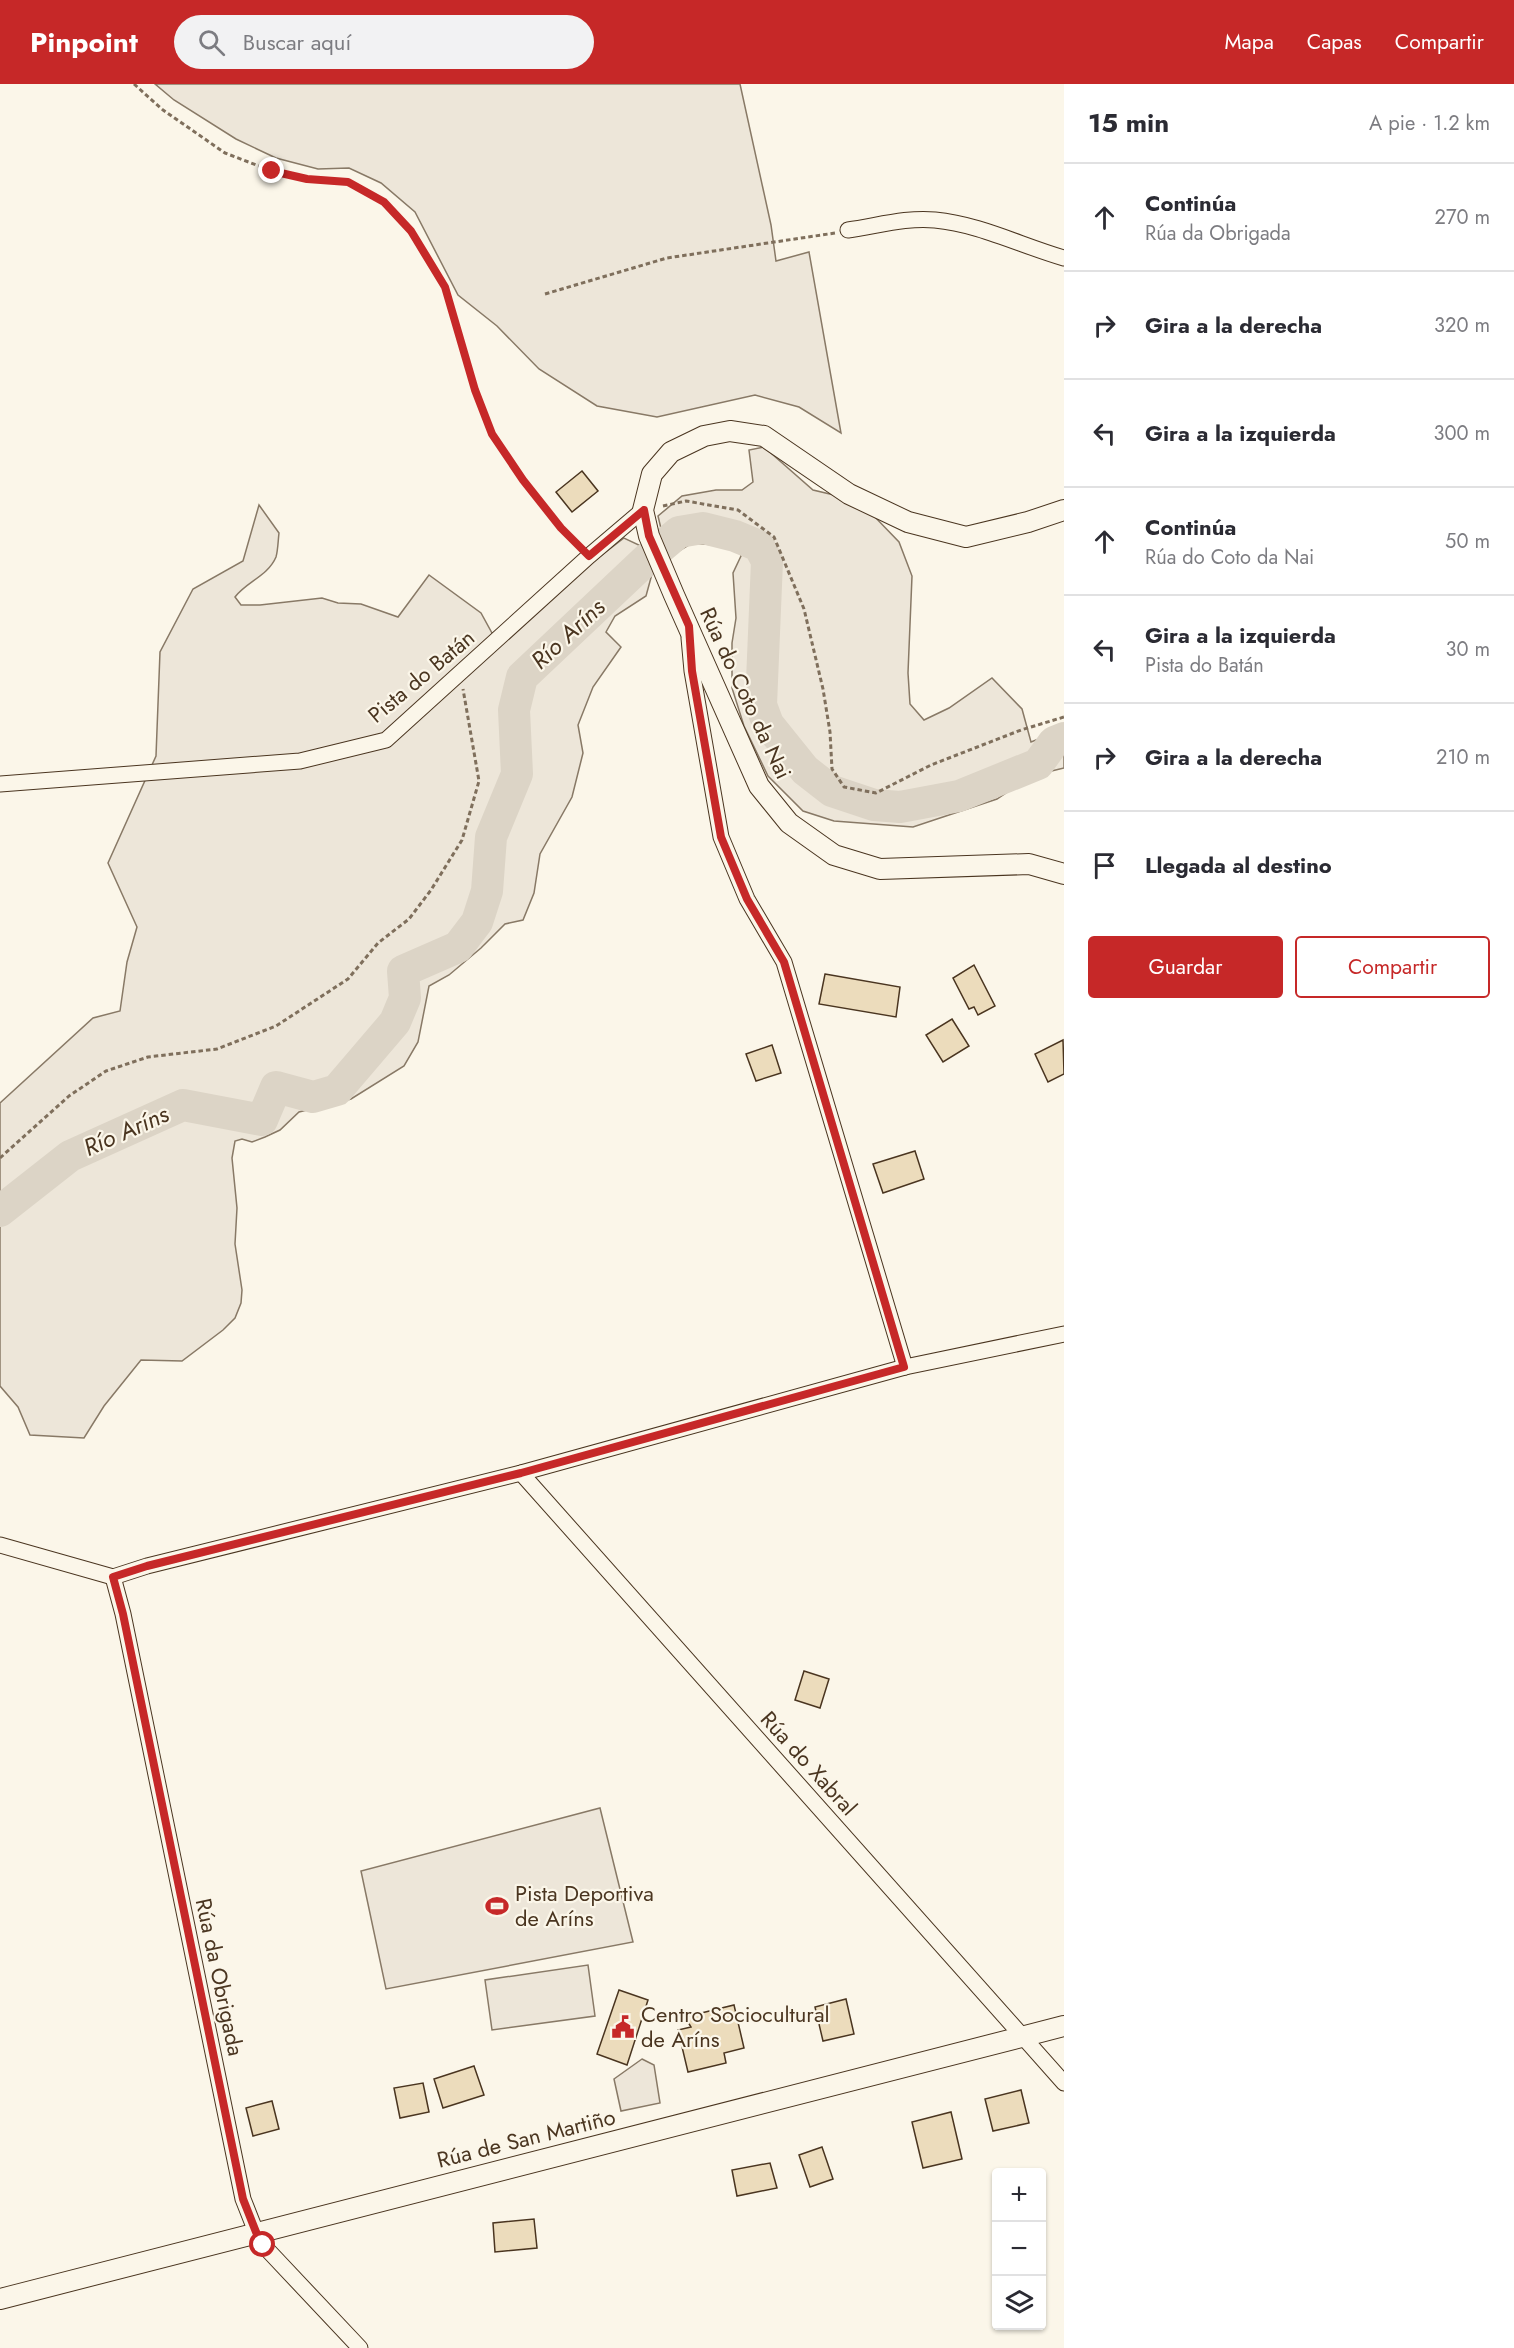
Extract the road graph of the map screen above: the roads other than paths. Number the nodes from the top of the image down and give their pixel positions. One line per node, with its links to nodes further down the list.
1 (848, 230): 2 (street)
2 (1064, 258)
3 (644, 510): 4 (street); 5 (street, Rúa do Coto da Nai); 6 (street, Pista do Batán)
4 (1064, 510)
5 (689, 626): 7 (street, Rúa do Coto da Nai); 9 (street)
6 (0, 784)
7 (1064, 874)
8 (1064, 1334): 9 (street)
9 (904, 1367): 10 (street)
10 (521, 1473): 12 (street); 14 (street, Rúa do Xabral)
11 (0, 1545): 12 (street)
12 (113, 1577): 16 (street, Rúa da Obrigada)
13 (1064, 2026): 14 (street, Rúa de San Martiño)
14 (1022, 2036): 15 (street, Rúa do Xabral); 16 (street, Rúa de San Martiño)
15 (1064, 2083)
16 (256, 2232): 17 (street, Rúa de San Martiño); 18 (street, Rúa da Obrigada)
17 (0, 2299)
18 (360, 2348)

